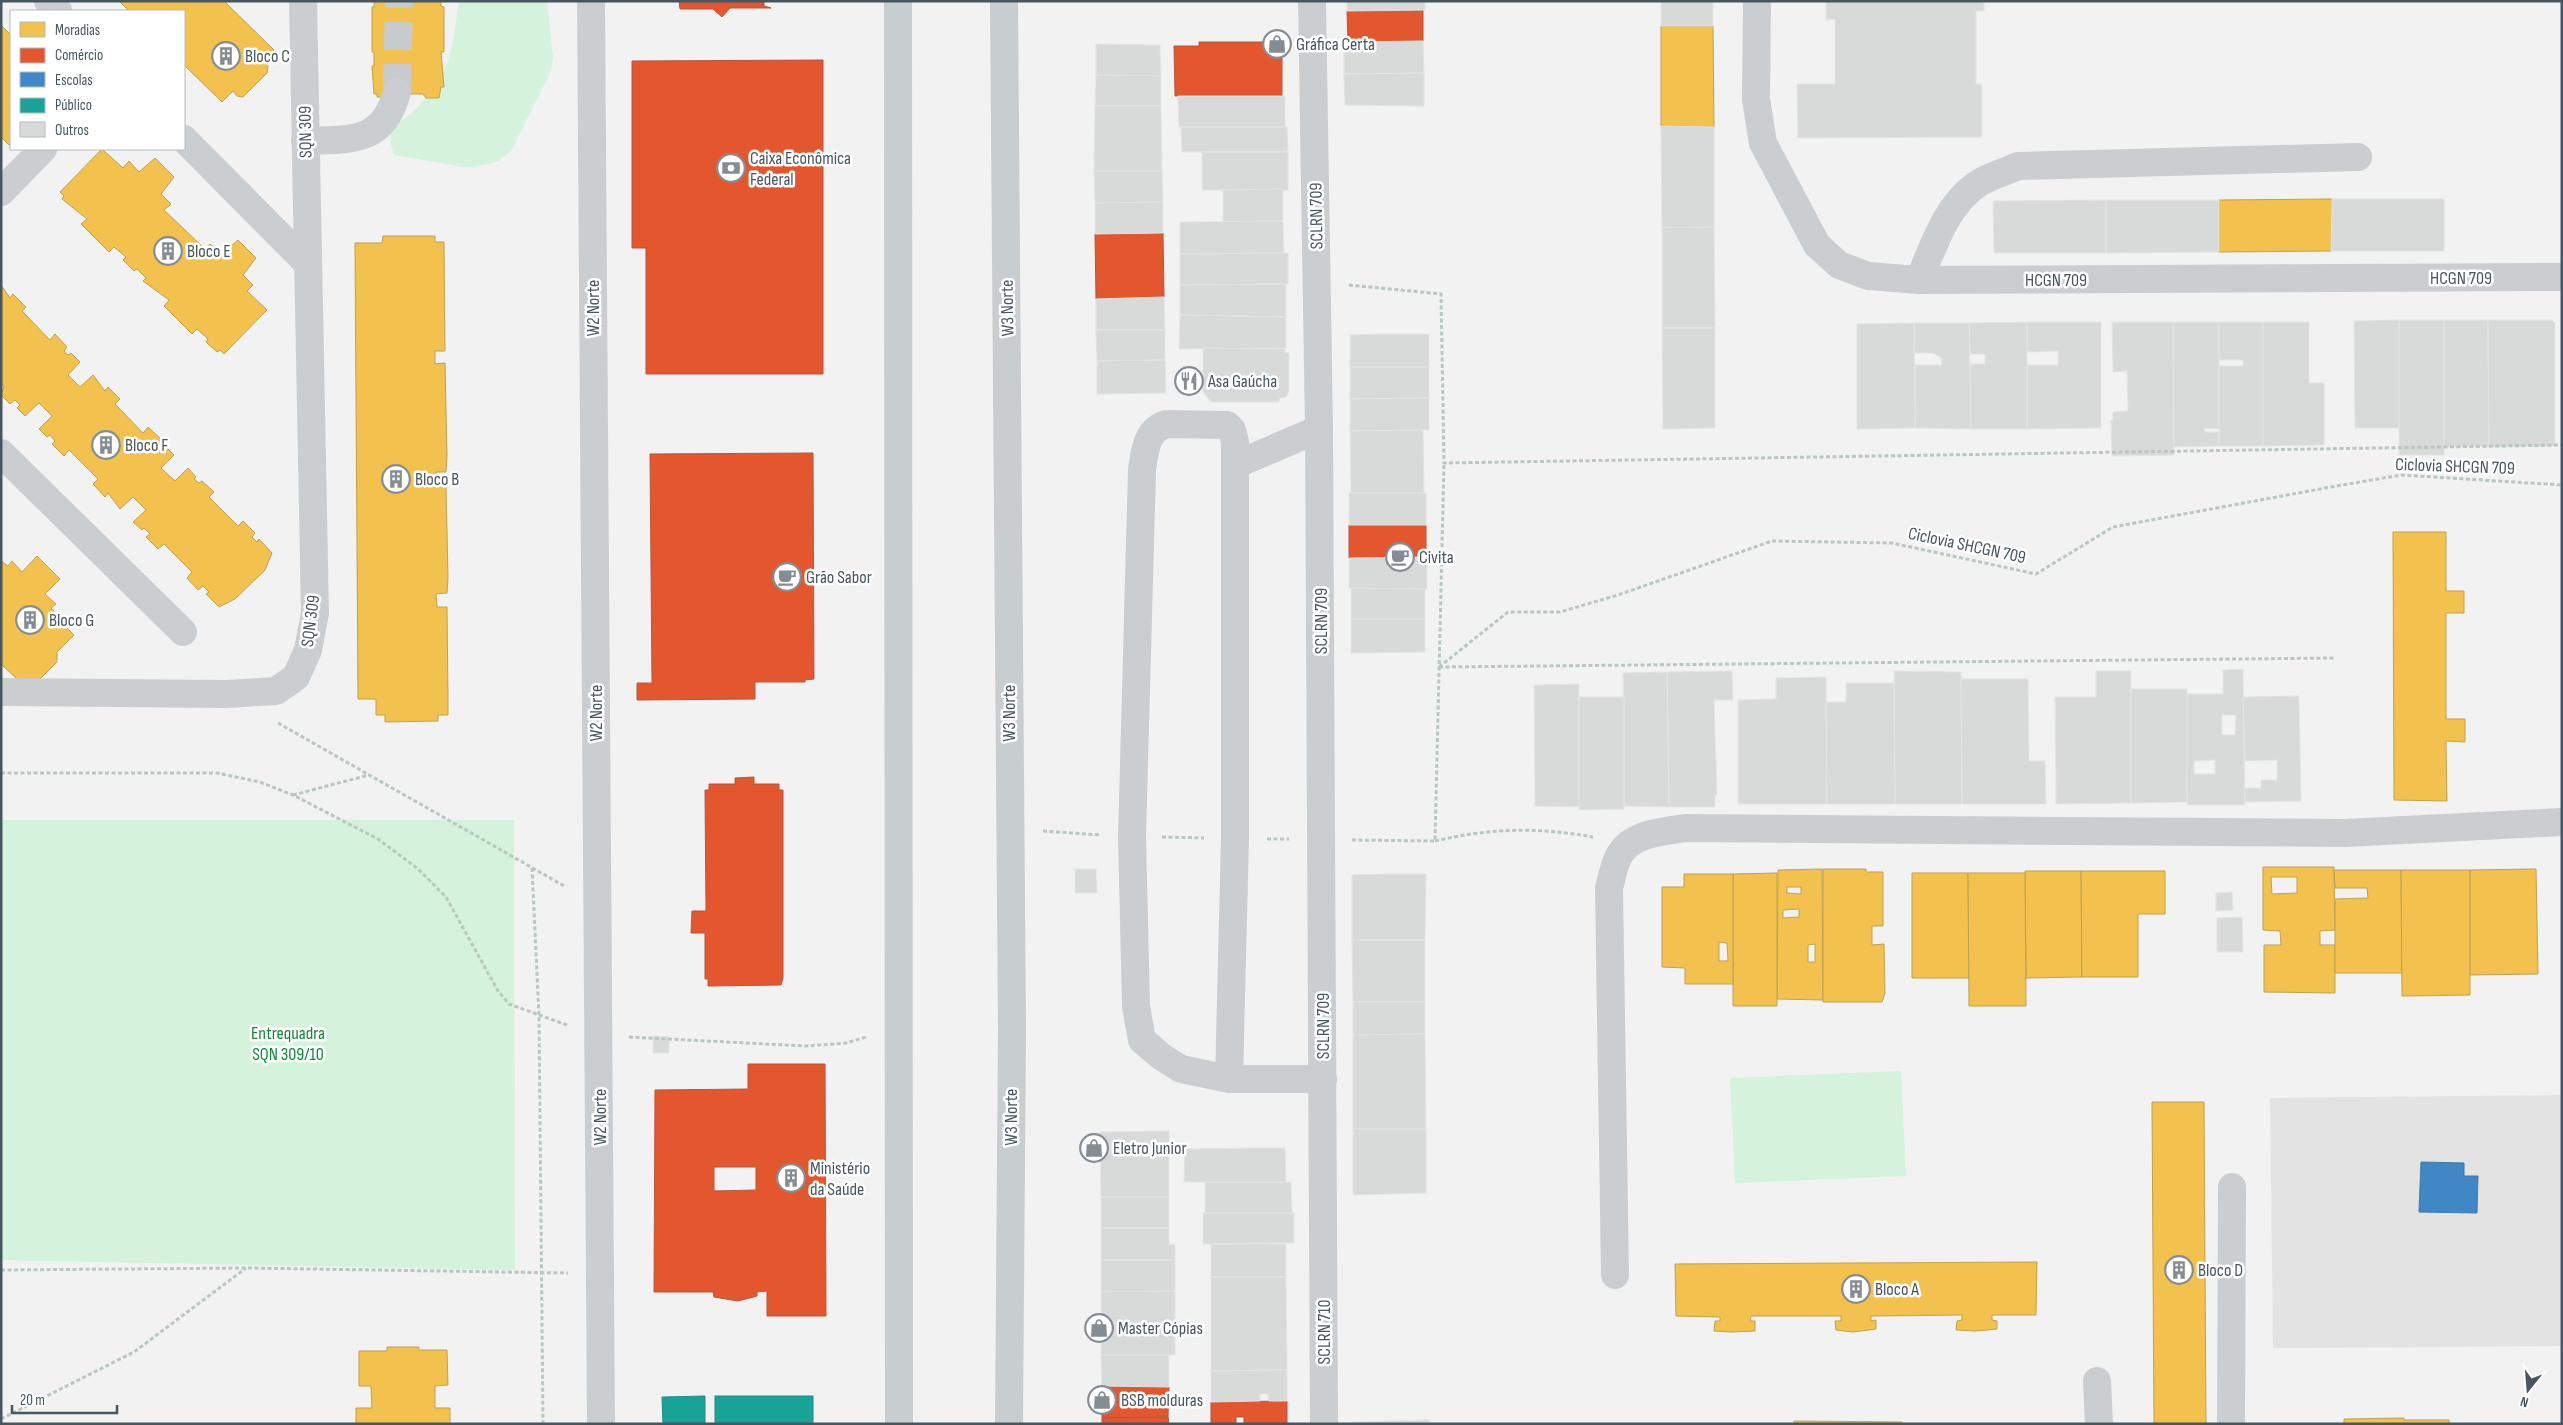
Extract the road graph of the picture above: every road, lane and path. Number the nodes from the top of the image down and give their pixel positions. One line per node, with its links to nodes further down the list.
1 (48, 1): 8 (street)
2 (303, 1): 11 (street, SQN 309)
3 (591, 1): 38 (street, W2 Norte)
4 (898, 1): 40 (main road)
5 (1004, 1): 56 (main road, W3 Norte)
6 (1312, 1): 18 (street, SCLRN 709)
7 (1757, 1): 17 (street, HCGN 709)
8 (57, 10)
9 (397, 92): 11 (street)
10 (185, 140): 15 (street)
11 (305, 141): 15 (street, SQN 309)
12 (42, 150): 14 (street)
13 (2358, 157): 17 (street)
14 (1, 192)
15 (308, 264): 28 (street, SQN 309)
16 (2562, 277): 17 (street, HCGN 709)
17 (1919, 280)
18 (1318, 282): 19 (street, SCLRN 709); 22 (path)
19 (1320, 429): 23 (street); 34 (street, SCLRN 709)
20 (2562, 445): 22 (path)
21 (1, 453): 25 (street)
22 (1444, 463): 27 (path)
23 (1235, 465): 42 (street); 42 (street)
24 (2562, 484): 27 (path, Ciclovia SHCGN 709)
25 (183, 632)
26 (2334, 658): 27 (path)
27 (1439, 667): 35 (path)
28 (1, 692)
29 (277, 723): 31 (path)
30 (1, 773): 32 (path)
31 (369, 776): 32 (path); 37 (path)
32 (293, 795): 39 (path)
33 (2562, 822): 36 (street)
34 (1322, 840): 35 (path); 43 (street, SCLRN 709)
35 (1435, 841): 36 (path)
36 (1628, 844): 50 (street)
37 (532, 868): 38 (path); 39 (path)
38 (597, 905): 41 (street, W2 Norte)
39 (539, 1016): 41 (path); 48 (path)
40 (898, 1027): 41 (path); 55 (main road)
41 (598, 1035): 49 (street, W2 Norte)
42 (1230, 1079): 43 (street)
43 (1323, 1079): 45 (street, SCLRN 709)
44 (2232, 1186): 59 (street)
45 (1324, 1241): 57 (street, SCLRN 710)
46 (247, 1268): 47 (path); 48 (path); 52 (path)
47 (1, 1270)
48 (542, 1272): 49 (path); 53 (path)
49 (600, 1273): 54 (street, W2 Norte)
50 (1615, 1275)
51 (2097, 1381): 58 (street)
52 (1, 1419)
53 (543, 1424)
54 (601, 1424)
55 (899, 1424)
56 (1009, 1424)
57 (1324, 1424)
58 (2098, 1424)
59 (2231, 1424)

